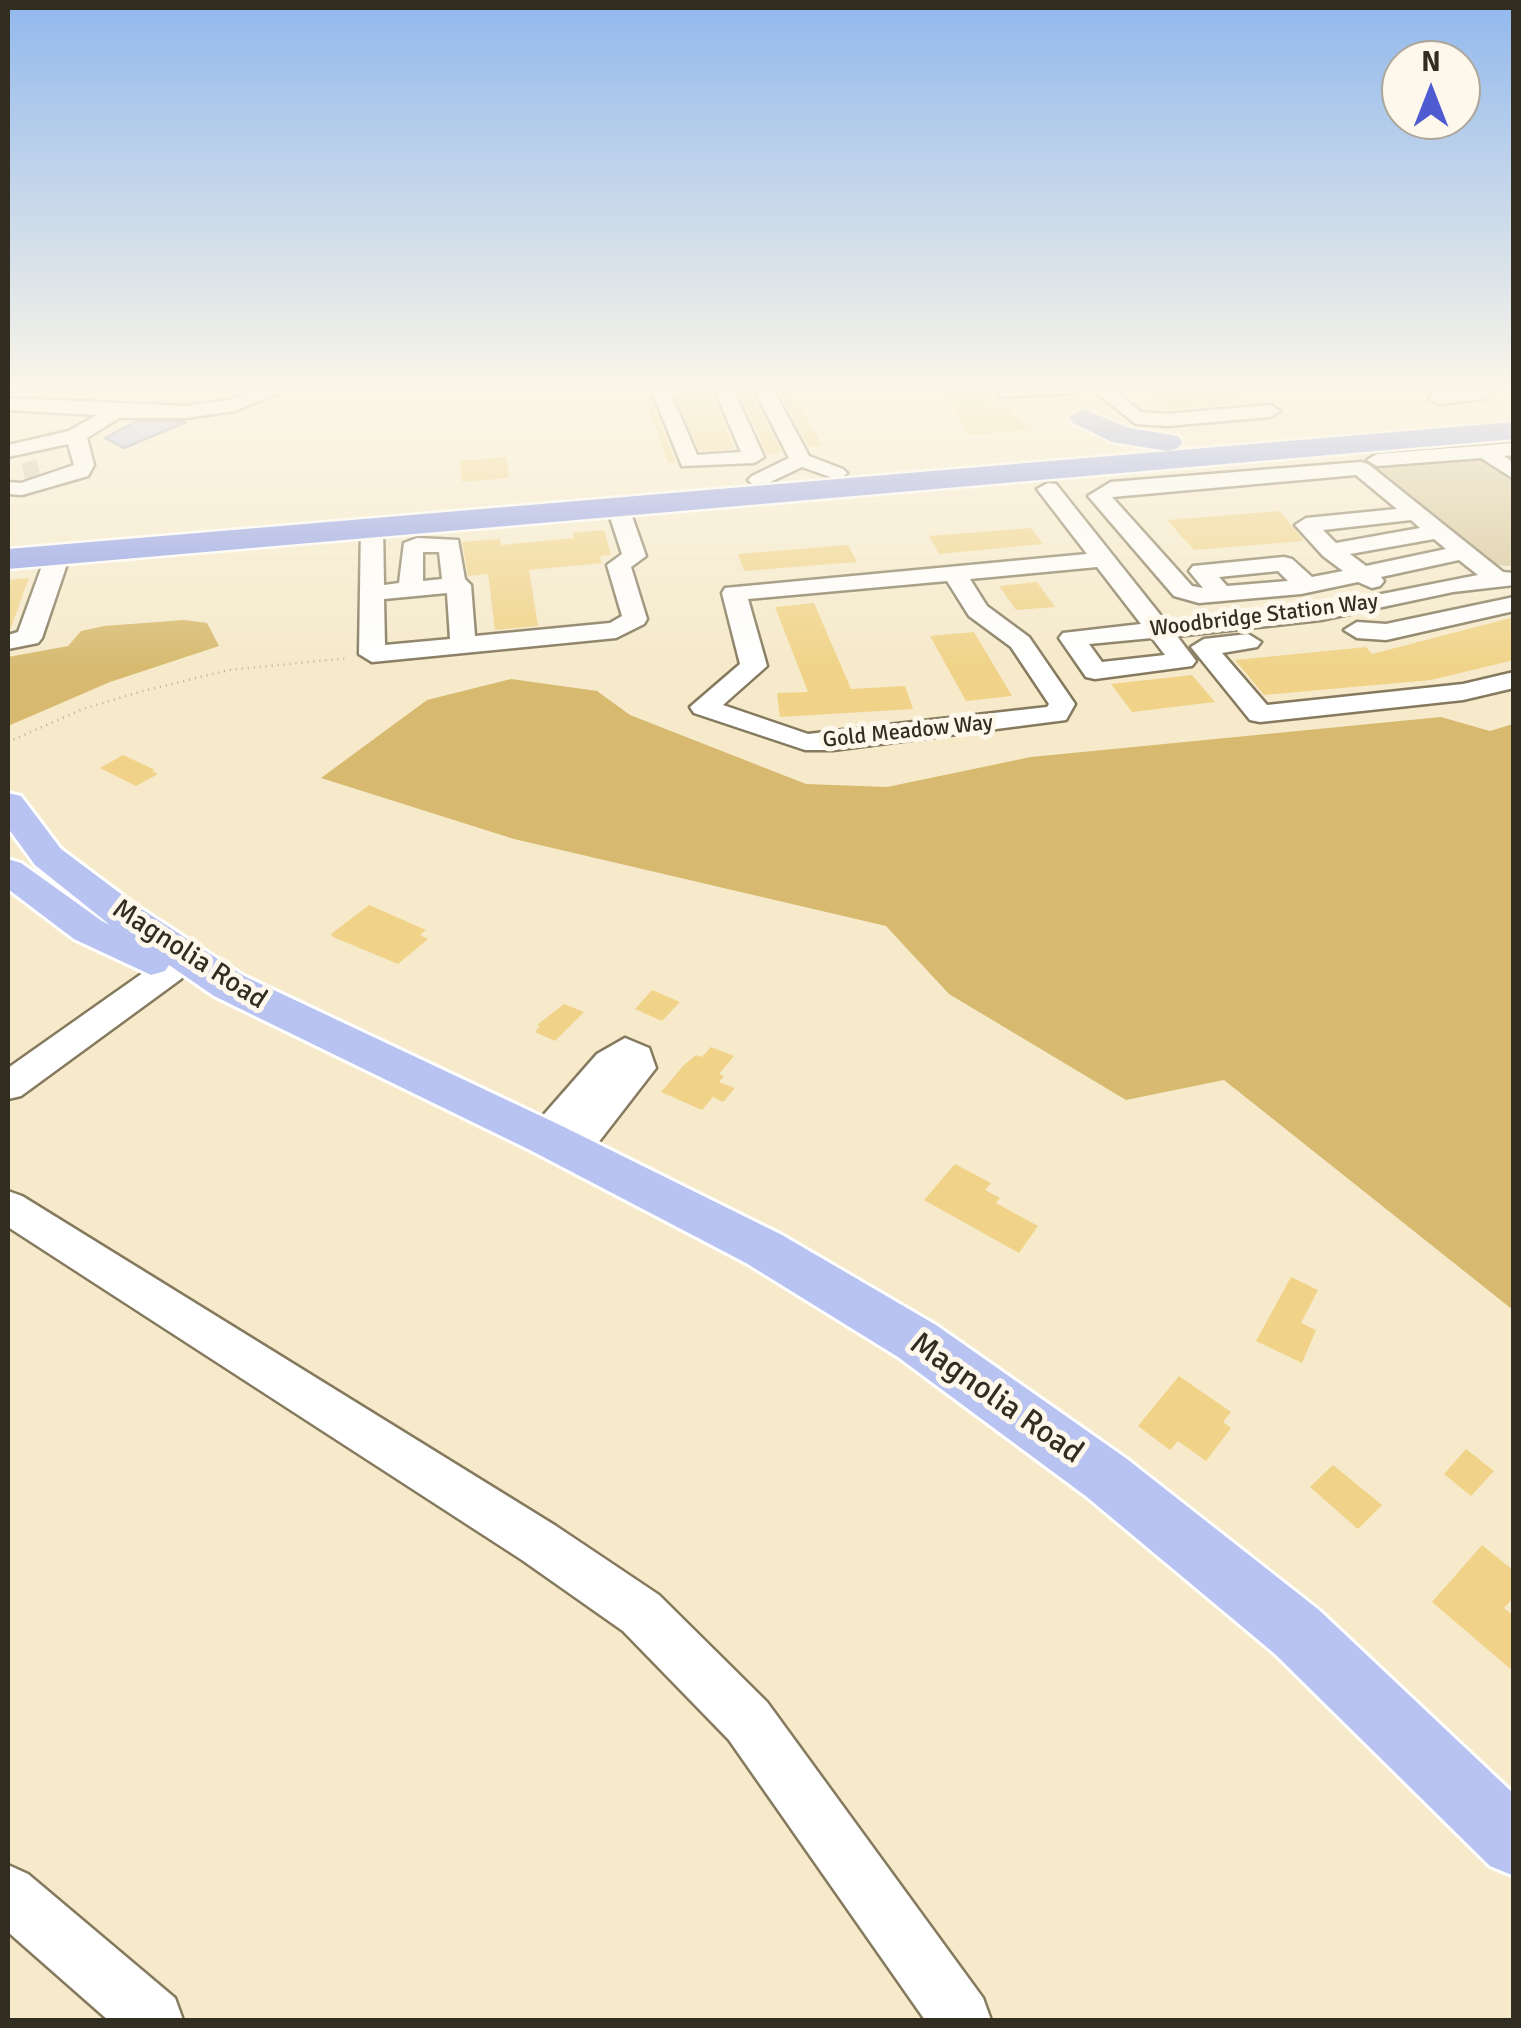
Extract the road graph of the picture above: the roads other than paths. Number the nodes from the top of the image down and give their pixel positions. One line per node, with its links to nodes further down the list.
1 (21, 482): 2 (street)
2 (48, 482)
3 (740, 482): 17 (highway)
4 (892, 482): 12 (highway)
5 (1022, 482): 11 (highway)
6 (1053, 482): 11 (highway)
7 (1190, 482): 16 (street)
8 (1283, 482): 10 (street)
9 (1379, 482): 10 (street)
10 (1382, 486): 13 (street)
11 (1048, 490): 19 (street)
12 (617, 505): 14 (highway); 38 (street)
13 (1416, 514): 15 (street); 20 (street)
14 (372, 526): 22 (highway); 29 (street)
15 (1438, 530): 20 (street); 21 (street)
16 (1136, 539): 19 (street, Gold Meadow Way); 25 (street)
17 (8, 542)
18 (1300, 545): 25 (street)
19 (1094, 548): 24 (street, Gold Meadow Way); 35 (street)
20 (1331, 551): 25 (street)
21 (1463, 552): 25 (street); 26 (street)
22 (58, 555): 23 (highway); 33 (street)
23 (8, 560)
24 (954, 573): 24 (street, Gold Meadow Way)
25 (1350, 576): 30 (street)
26 (1506, 580): 30 (street, Woodbridge Station Way)
27 (454, 585): 28 (street); 28 (street); 38 (street)
28 (411, 589): 29 (street)
29 (372, 593): 38 (street)
30 (1398, 597): 32 (street, Woodbridge Station Way)
31 (1514, 604): 36 (street)
32 (1332, 611): 35 (street, Woodbridge Station Way); 36 (street)
33 (37, 615): 34 (street); 37 (street)
34 (8, 618)
35 (1159, 630): 35 (street, Woodbridge Station Way)
36 (1357, 630): 39 (street)
37 (8, 642)
38 (463, 645)
39 (1514, 680)
40 (8, 804): 43 (main road, Magnolia Road)
41 (8, 871): 42 (main road, Magnolia Road)
42 (170, 970): 43 (main road, Magnolia Road); 44 (street)
43 (399, 1068): 46 (main road, Magnolia Road)
44 (8, 1086)
45 (8, 1207): 49 (street)
46 (1514, 1842)
47 (8, 1894): 48 (street)
48 (153, 2020)
49 (961, 2020)

